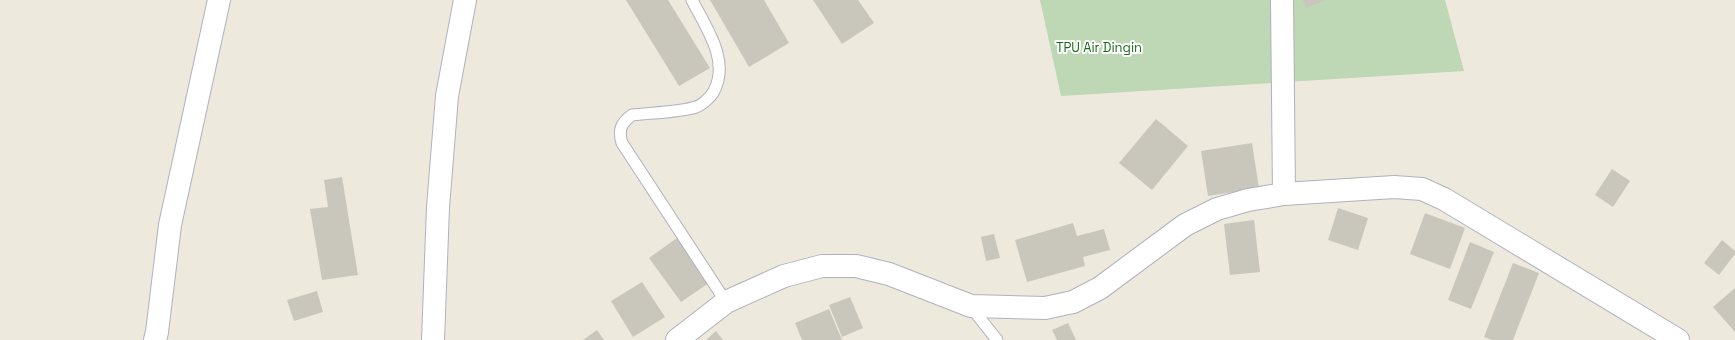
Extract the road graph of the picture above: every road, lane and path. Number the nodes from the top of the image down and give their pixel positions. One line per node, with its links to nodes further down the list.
1 (219, 0): 8 (street)
2 (465, 0): 9 (street)
3 (692, 0): 6 (lane)
4 (1282, 0): 5 (street)
5 (1284, 194): 7 (street); 12 (street)
6 (726, 302): 7 (street); 10 (street)
7 (971, 306): 11 (lane)
8 (154, 340)
9 (434, 340)
10 (677, 340)
11 (997, 340)
12 (1678, 340)

